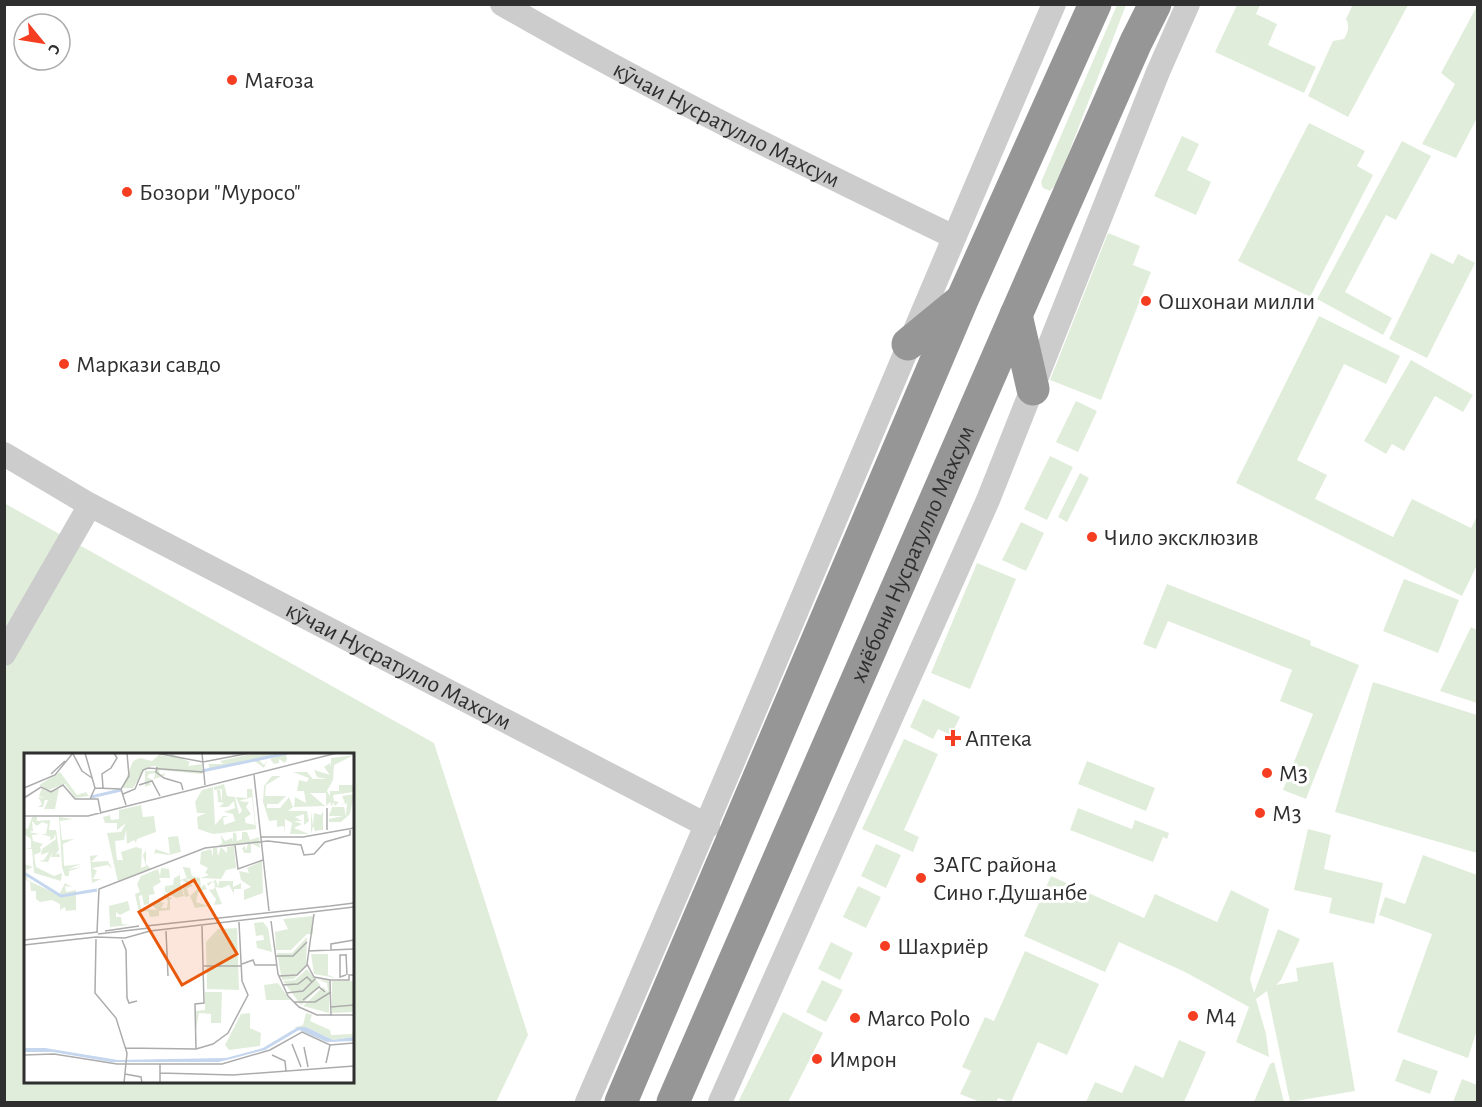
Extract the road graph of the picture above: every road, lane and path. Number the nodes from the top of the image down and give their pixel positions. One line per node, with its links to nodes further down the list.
1 (502, 4): 6 (street, кӯчаи Нусратулло Махсум)
2 (1054, 4): 6 (street)
3 (1095, 4): 7 (highway)
4 (1155, 4): 8 (highway, хиёбони Нусратулло Махсум)
5 (1188, 4): 10 (street)
6 (954, 237): 9 (street)
7 (962, 300): 9 (highway); 16 (highway)
8 (1016, 315): 10 (highway); 17 (highway, хиёбони Нусратулло Махсум)
9 (908, 344): 14 (street)
10 (1033, 389): 18 (street)
11 (4, 454): 12 (street, кӯчаи Нусратулло Махсум)
12 (90, 505): 13 (street); 14 (street, кӯчаи Нусратулло Махсум)
13 (4, 654)
14 (708, 826): 15 (street)
15 (587, 1102)
16 (621, 1102)
17 (673, 1102)
18 (720, 1102)

